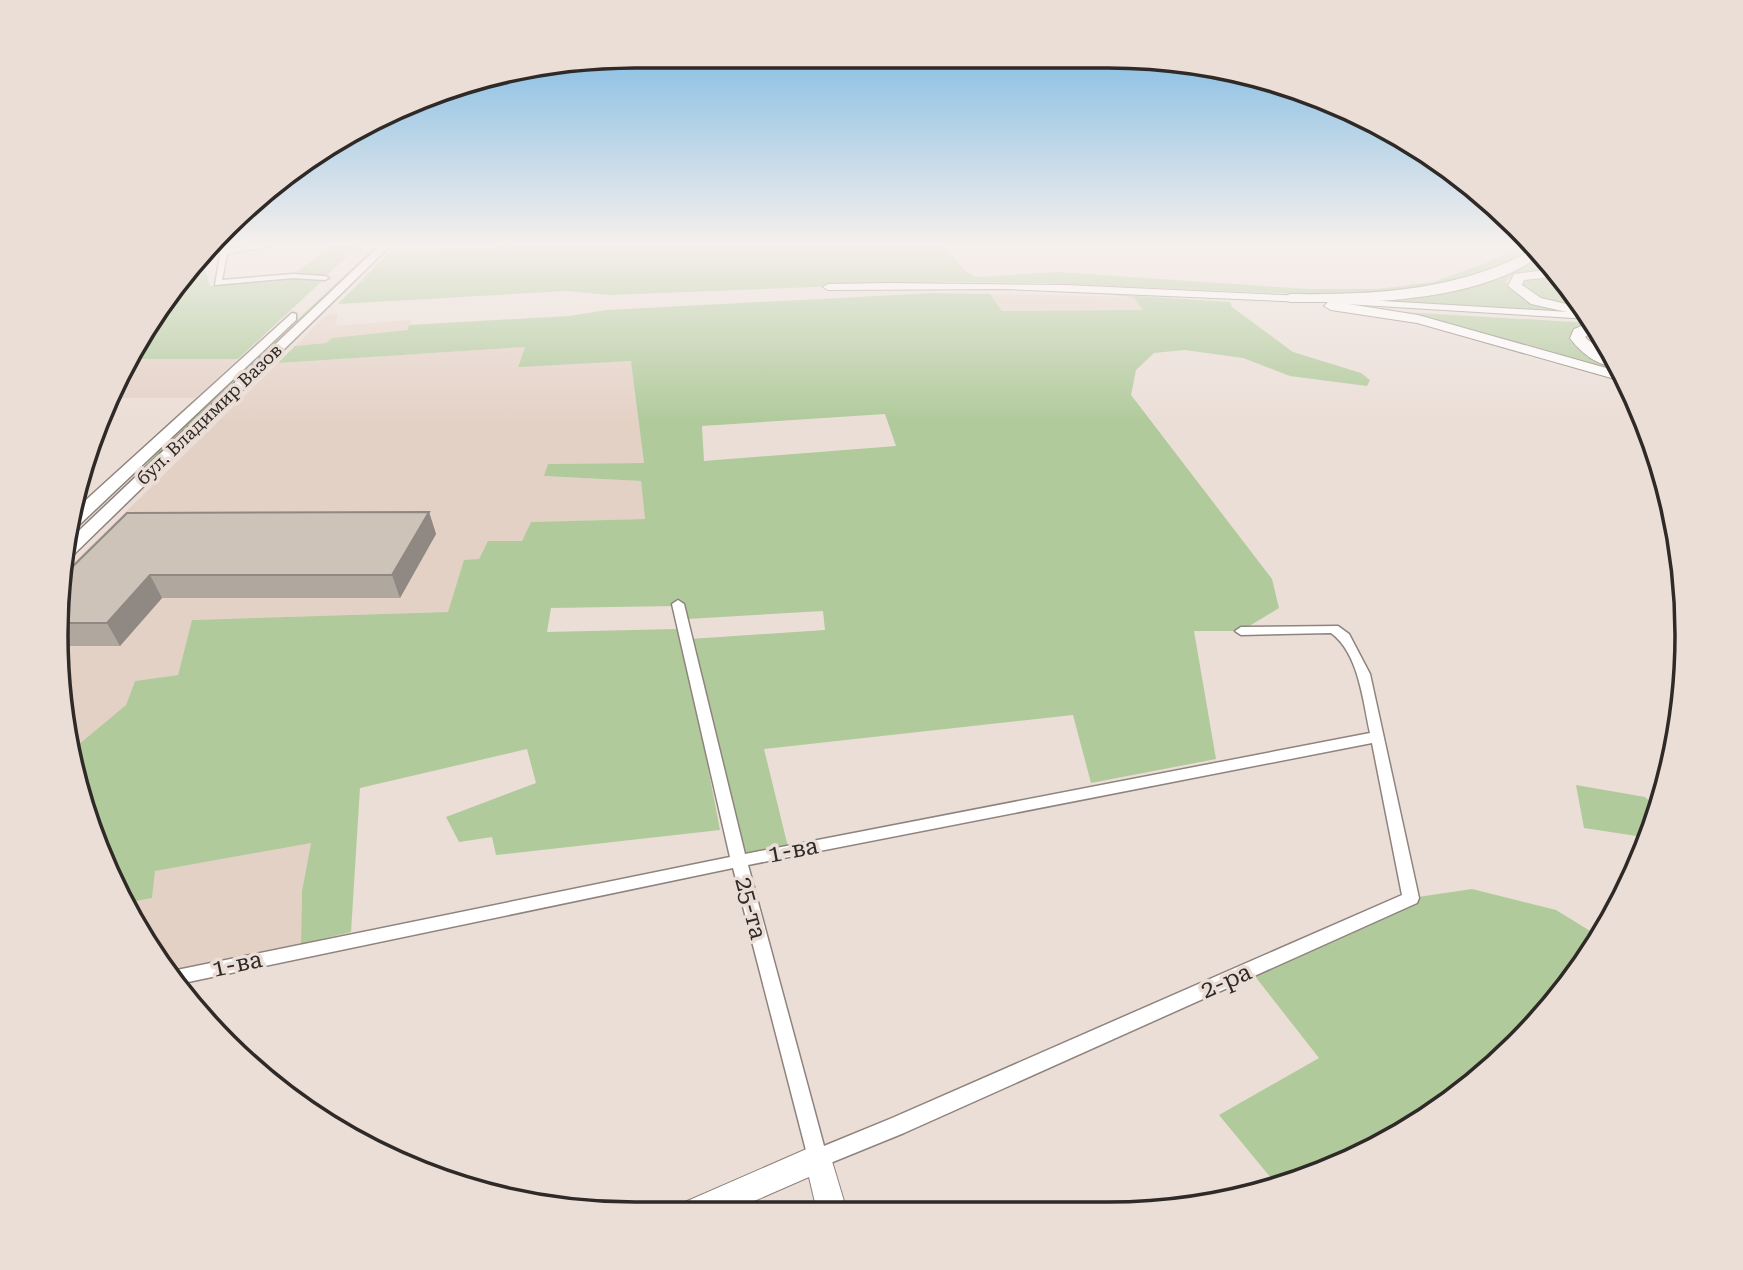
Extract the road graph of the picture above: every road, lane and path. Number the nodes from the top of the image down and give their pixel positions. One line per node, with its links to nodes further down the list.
1 (307, 303): 13 (main road, бул. Владимир Вазов)
2 (325, 303): 14 (main road, бул. Владимир Вазов)
3 (1282, 303): 6 (street)
4 (1382, 303): 8 (street)
5 (1544, 303): 7 (highway)
6 (1331, 306): 9 (street); 12 (highway)
7 (1573, 311)
8 (1575, 314)
9 (1581, 323)
10 (1585, 329): 11 (highway)
11 (1602, 357)
12 (1611, 374)
13 (82, 513)
14 (76, 543)
15 (678, 604): 18 (street, 25-та)
16 (1241, 631): 17 (street, 2-ра)
17 (1376, 737): 18 (street, 1-ва); 20 (street, 2-ра)
18 (738, 861): 19 (street, 1-ва); 20 (street, 25-та)
19 (182, 976)
20 (818, 1157): 21 (street, 2-ра); 22 (street, 25-та)
21 (717, 1202)
22 (830, 1202)

